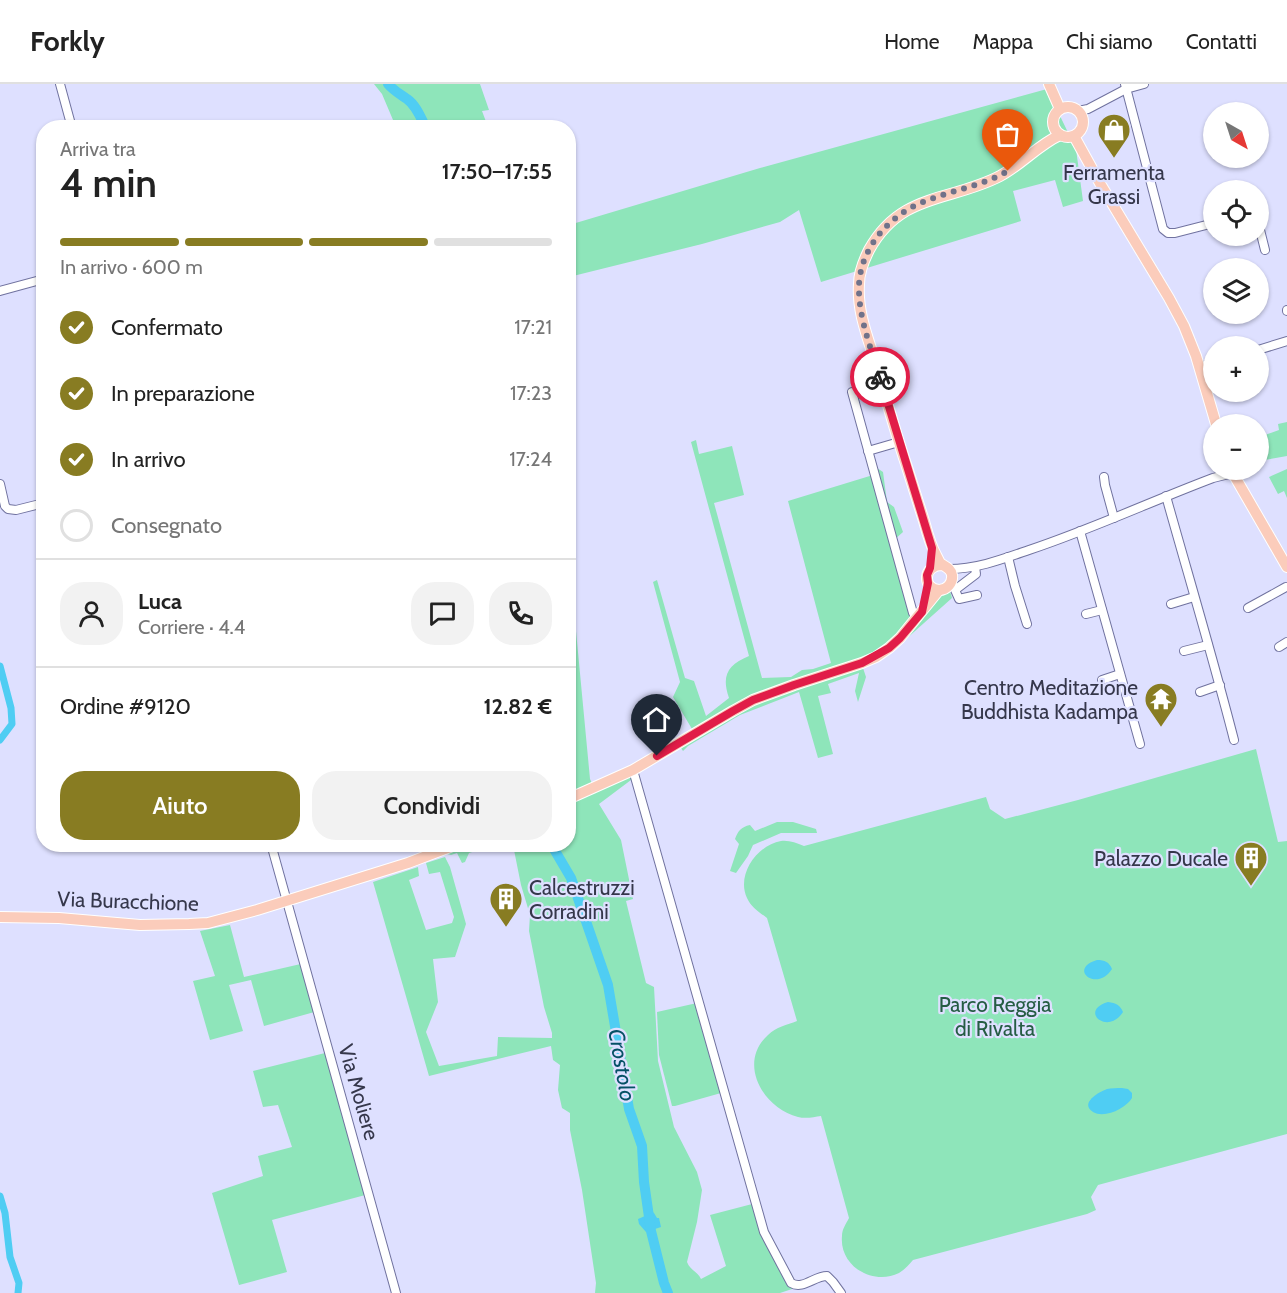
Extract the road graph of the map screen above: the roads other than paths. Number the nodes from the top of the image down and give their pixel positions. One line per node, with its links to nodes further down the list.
1 (60, 84): 7 (street)
2 (1049, 84): 5 (main road)
3 (1144, 84): 4 (street)
4 (1126, 87): 6 (street); 10 (street)
5 (1060, 109): 6 (main road); 8 (main road)
6 (1083, 112): 9 (main road)
7 (70, 120)
8 (1057, 132): 9 (main road); 21 (main road)
9 (1074, 136): 18 (main road)
10 (1203, 226)
11 (1265, 246): 12 (street)
12 (1266, 250)
13 (36, 281): 14 (street)
14 (0, 291)
15 (1287, 341): 16 (street)
16 (1269, 347)
17 (1203, 366): 18 (street)
18 (1199, 367): 20 (main road)
19 (852, 392): 22 (street)
20 (1213, 414)
21 (899, 442): 22 (street); 31 (main road)
22 (868, 451): 46 (street)
23 (1104, 477): 29 (street)
24 (1208, 480): 27 (street)
25 (1237, 480): 35 (main road)
26 (0, 484): 28 (street)
27 (1166, 496): 29 (street); 42 (street)
28 (36, 505)
29 (1114, 518): 30 (street)
30 (1080, 531): 32 (street); 45 (street)
31 (932, 548): 33 (main road); 36 (main road)
32 (1008, 557): 34 (street); 48 (street)
33 (945, 567): 34 (street); 36 (main road); 38 (main road)
34 (973, 567): 38 (street)
35 (1287, 567)
36 (930, 568): 37 (main road)
37 (928, 583): 40 (main road); 46 (main road)
38 (953, 585): 40 (main road); 41 (street)
39 (1286, 587): 44 (street)
40 (939, 590): 46 (main road)
41 (977, 595)
42 (1194, 597): 43 (street); 49 (street)
43 (1171, 604)
44 (1248, 608)
45 (1102, 610): 47 (street); 51 (street)
46 (917, 613): 57 (main road)
47 (1086, 614)
48 (1027, 624)
49 (1208, 645): 50 (street); 53 (street)
50 (1184, 651)
51 (1120, 674): 52 (street); 56 (street)
52 (1102, 680)
53 (1220, 685): 54 (street); 55 (street)
54 (1200, 692)
55 (1234, 740)
56 (1140, 744)
57 (633, 770): 58 (main road); 64 (street)
58 (576, 795)
59 (273, 852): 61 (street, Via Moliere)
60 (437, 852): 61 (main road, Via Buracchione)
61 (287, 901): 62 (main road, Via Buracchione); 63 (street, Via Moliere)
62 (0, 917)
63 (396, 1293)
64 (841, 1293)

